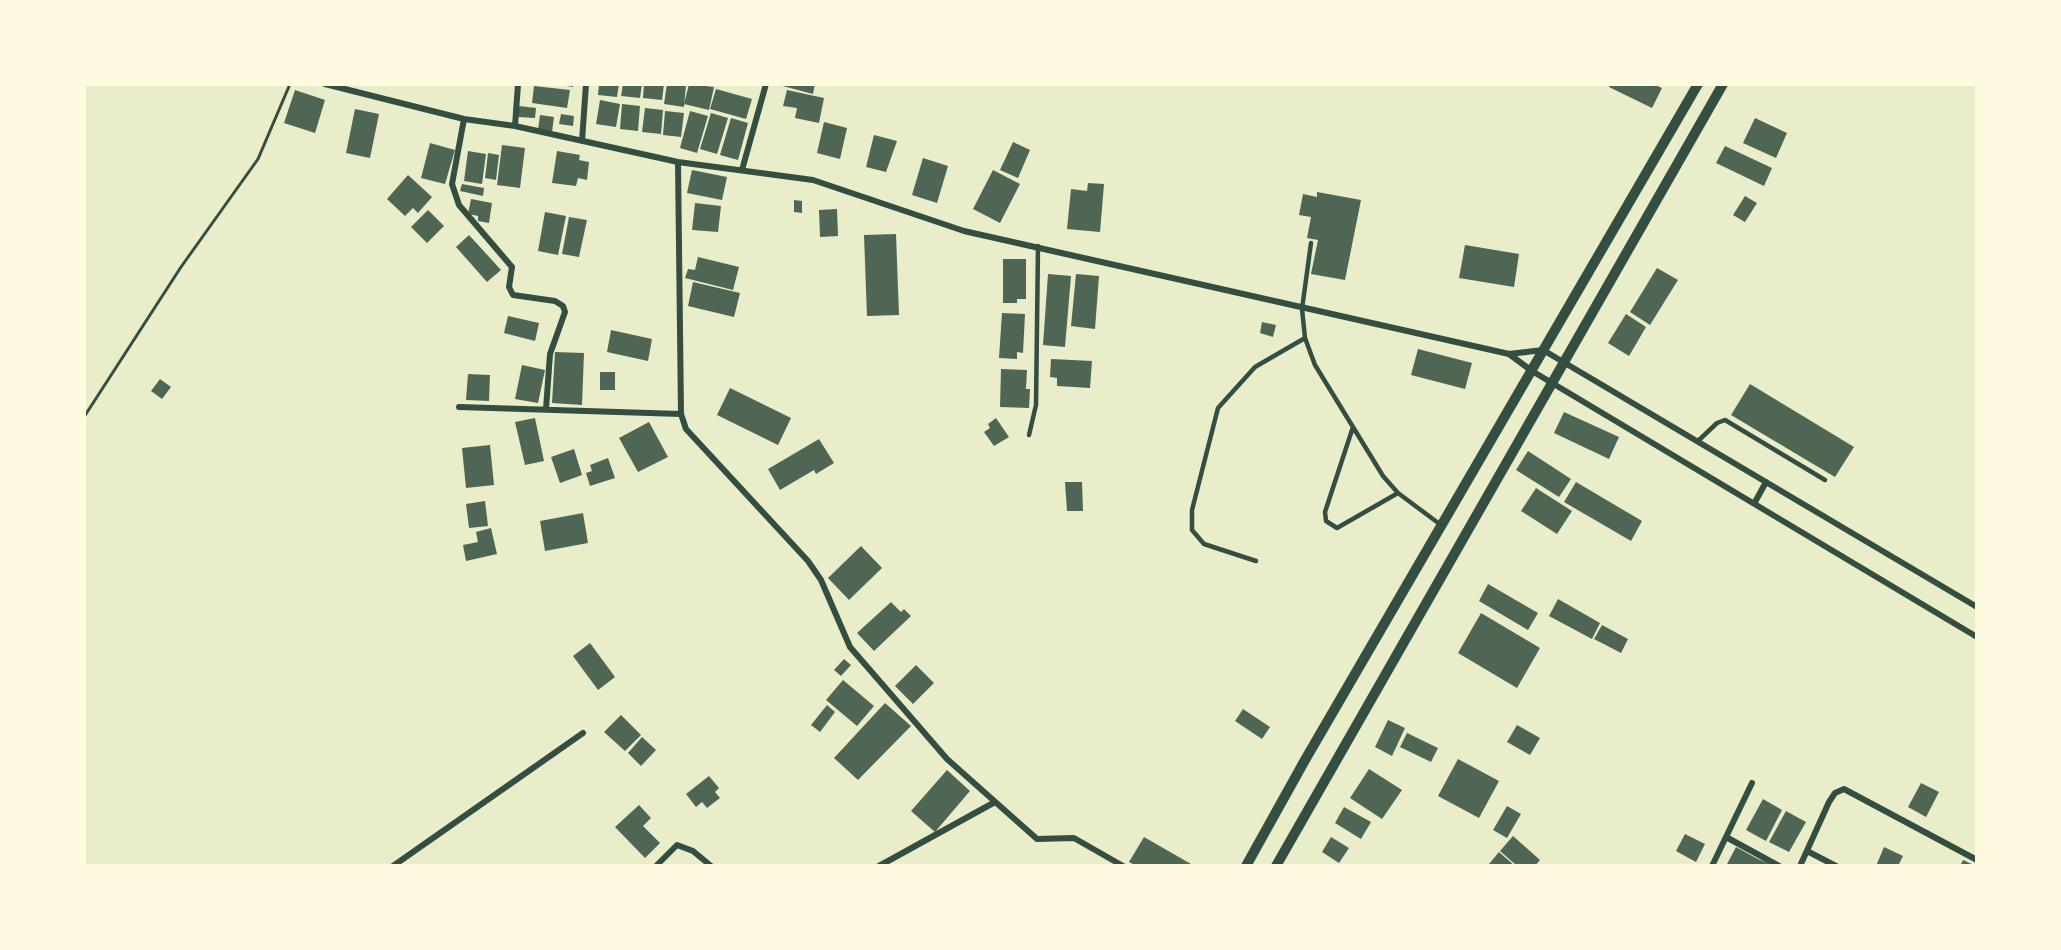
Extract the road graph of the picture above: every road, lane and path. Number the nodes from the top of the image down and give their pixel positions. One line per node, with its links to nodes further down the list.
1 (290, 84): 25 (path)
2 (325, 84): 8 (street)
3 (518, 84): 9 (street)
4 (586, 84): 10 (street)
5 (766, 84): 12 (street)
6 (1698, 84): 17 (street)
7 (1723, 84): 19 (street)
8 (464, 119): 9 (street); 23 (street)
9 (515, 126): 10 (street)
10 (582, 141): 11 (street)
11 (678, 162): 12 (street); 24 (street)
12 (742, 170): 14 (street)
13 (1311, 243): 15 (lane)
14 (1038, 246): 15 (street); 27 (lane)
15 (1302, 309): 16 (lane); 18 (street)
16 (1305, 338): 26 (lane); 34 (lane)
17 (1543, 350): 18 (street); 19 (street); 20 (street)
18 (1509, 354): 20 (street)
19 (1564, 361): 21 (street); 28 (street)
20 (1532, 370): 21 (street); 33 (street)
21 (1551, 381): 32 (street); 49 (street)
22 (459, 407): 23 (street)
23 (546, 409): 24 (street)
24 (681, 414): 39 (street)
25 (84, 417)
26 (1353, 426): 31 (lane); 31 (lane)
27 (1029, 435)
28 (1698, 441): 29 (lane); 30 (street)
29 (1825, 480)
30 (1766, 482): 32 (street); 35 (street)
31 (1398, 493): 33 (lane)
32 (1755, 502): 36 (street)
33 (1441, 525): 48 (street)
34 (1257, 561)
35 (1977, 607)
36 (1977, 638)
37 (583, 733): 43 (street)
38 (1752, 783): 40 (street)
39 (995, 802): 46 (street); 47 (street)
40 (1726, 837): 50 (street); 51 (street)
41 (1807, 851): 42 (street); 52 (street); 53 (street)
42 (1977, 860)
43 (393, 866)
44 (656, 866): 45 (street)
45 (711, 866)
46 (879, 866)
47 (1123, 866)
48 (1246, 866)
49 (1276, 866)
50 (1712, 866)
51 (1779, 866)
52 (1800, 866)
53 (1836, 866)

